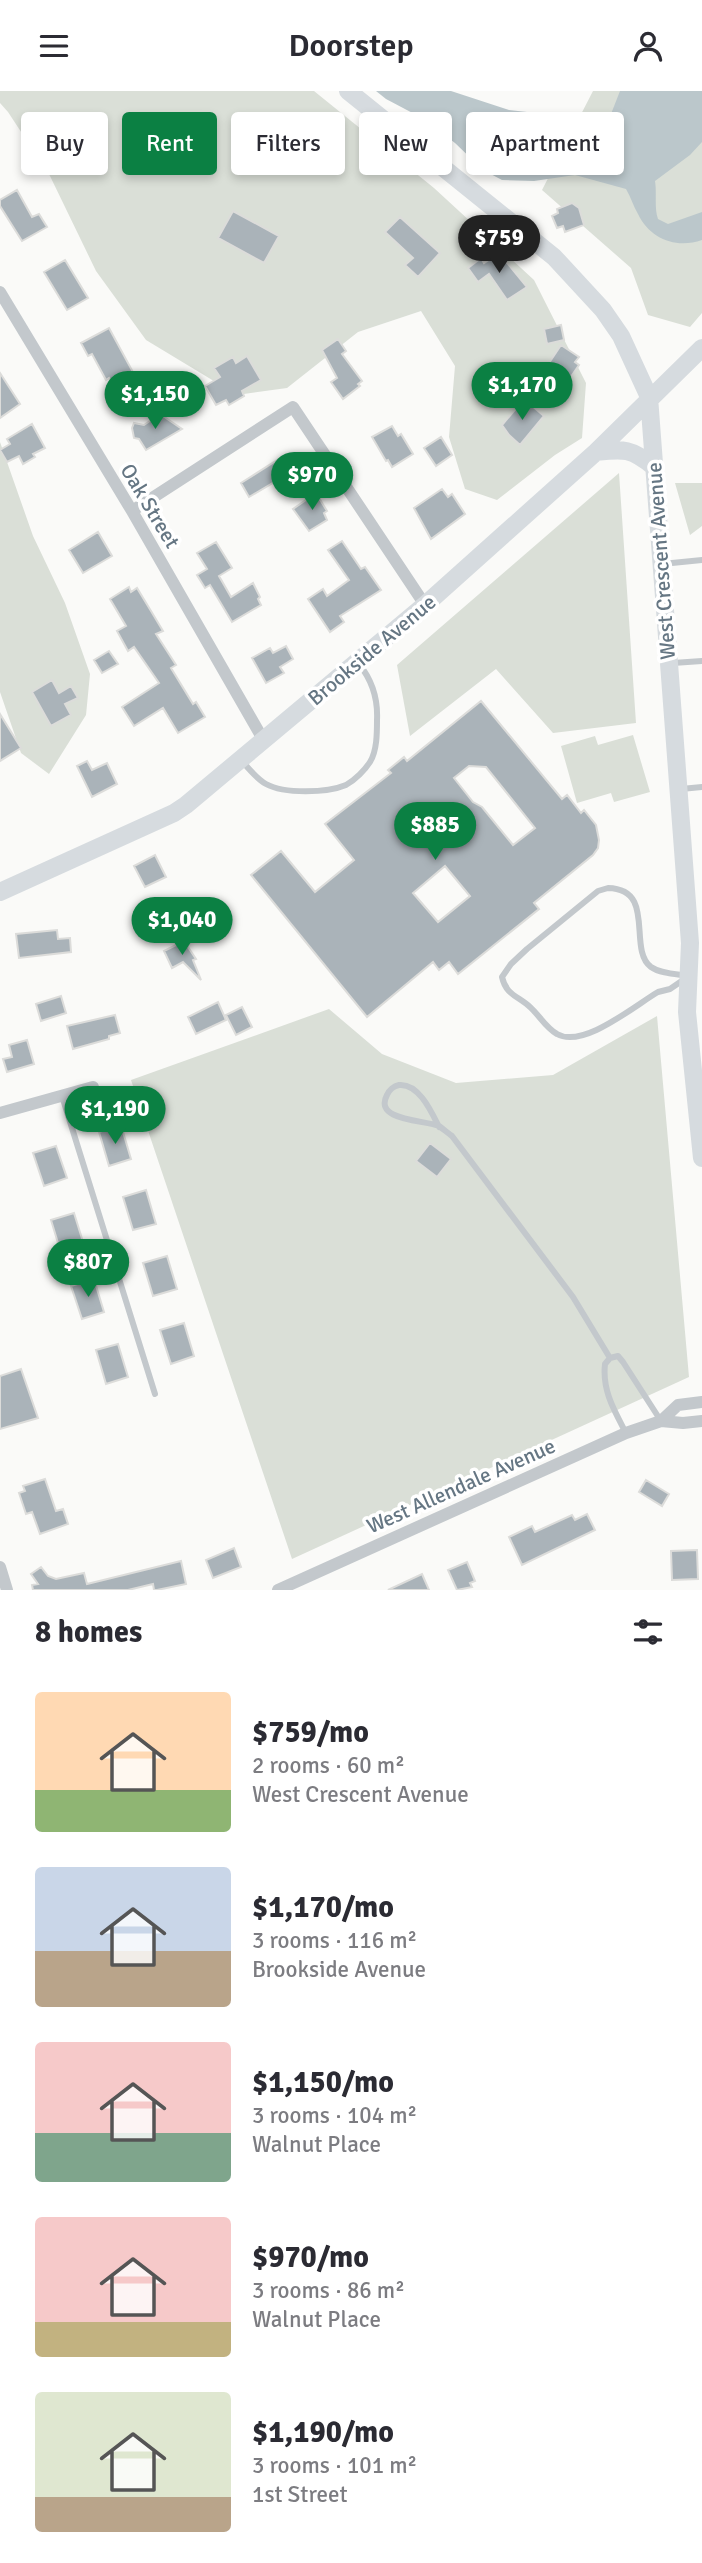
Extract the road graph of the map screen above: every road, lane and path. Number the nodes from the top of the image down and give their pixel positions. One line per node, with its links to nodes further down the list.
1 (348, 91): 4 (main road, West Crescent Avenue)
2 (0, 292): 7 (street, Oak Street)
3 (702, 348): 4 (main road, Brookside Avenue)
4 (649, 397): 5 (main road, Brookside Avenue); 6 (main road, West Crescent Avenue)
5 (596, 452): 6 (main road); 10 (main road, Brookside Avenue)
6 (654, 467): 9 (main road, West Crescent Avenue)
7 (132, 511): 10 (street); 14 (street, Oak Street)
8 (702, 560): 9 (lane)
9 (662, 564): 13 (main road, West Crescent Avenue)
10 (425, 605): 12 (main road, Brookside Avenue)
11 (702, 661): 13 (lane)
12 (358, 662): 14 (main road, Brookside Avenue); 15 (lane)
13 (669, 664): 17 (main road, West Crescent Avenue)
14 (264, 741): 15 (main road, Brookside Avenue)
15 (241, 760): 18 (main road, Brookside Avenue)
16 (702, 787): 17 (lane)
17 (679, 789): 19 (main road, West Crescent Avenue)
18 (0, 892)
19 (695, 977): 19 (lane); 24 (main road, West Crescent Avenue)
20 (93, 1087): 21 (street)
21 (62, 1096): 22 (street); 26 (lane)
22 (0, 1113)
23 (439, 1127): 23 (lane); 25 (lane)
24 (702, 1158)
25 (610, 1358): 28 (lane); 30 (lane)
26 (155, 1394)
27 (702, 1402): 28 (street, West Allendale Avenue)
28 (661, 1421): 29 (street, West Allendale Avenue); 30 (street, West Allendale Avenue)
29 (702, 1421)
30 (626, 1433): 33 (street, West Allendale Avenue)
31 (0, 1567): 32 (street)
32 (7, 1590)
33 (278, 1590)

